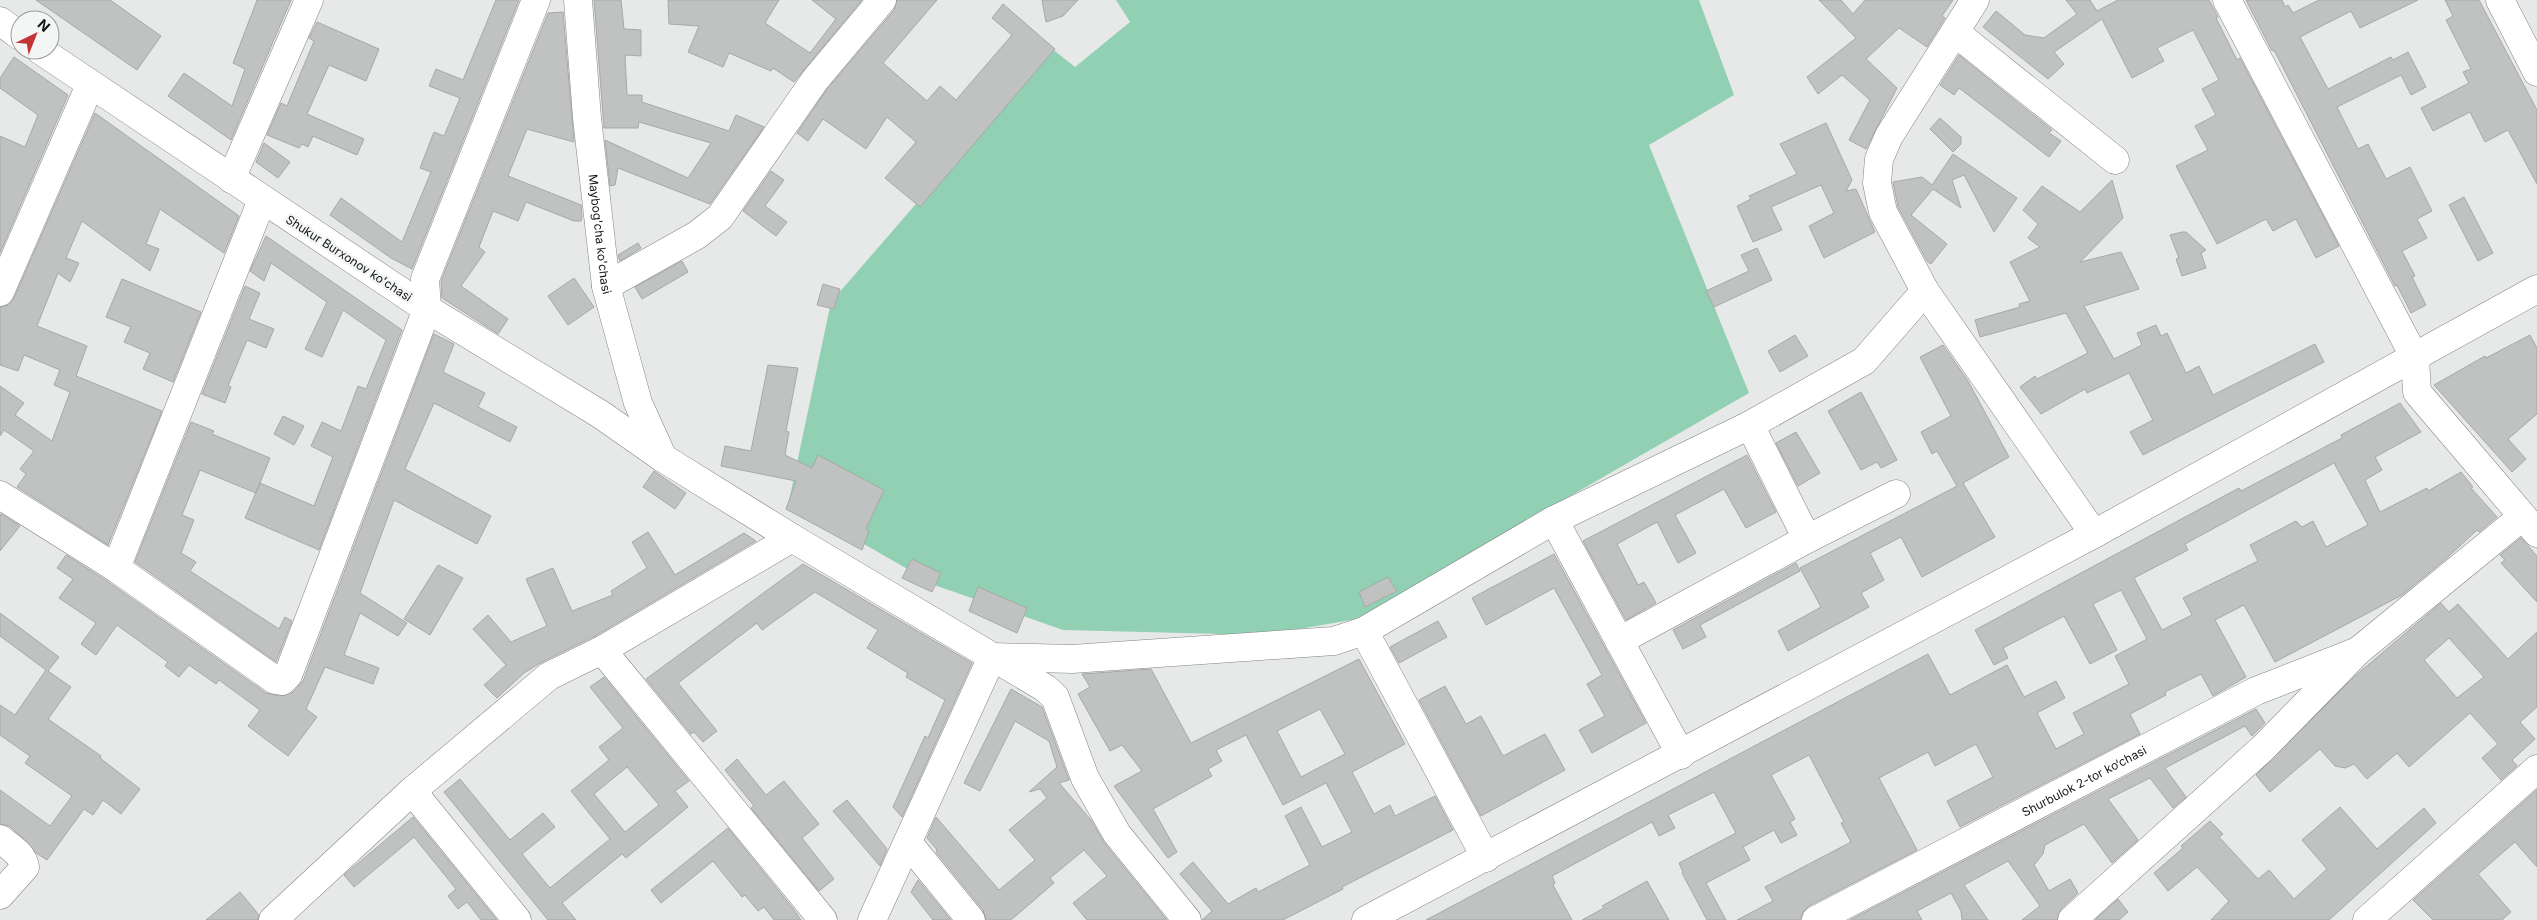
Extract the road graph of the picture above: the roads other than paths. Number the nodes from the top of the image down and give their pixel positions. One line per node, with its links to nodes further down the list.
1 (309, 0): 13 (street)
2 (536, 0): 19 (street)
3 (578, 0): 15 (street, Maybog'cha ko'chasi)
4 (882, 0): 15 (street)
5 (1975, 0): 8 (street)
6 (2227, 0): 20 (street)
7 (2500, 0): 10 (street)
8 (1956, 33): 12 (street); 17 (street)
9 (54, 60): 11 (street, Shukur Burxonov koʻchasi)
10 (2537, 72)
11 (90, 85): 13 (street, Shukur Burxonov koʻchasi); 18 (street)
12 (2115, 160)
13 (231, 179): 14 (street, Shukur Burxonov koʻchasi)
14 (262, 200): 19 (street, Shukur Burxonov koʻchasi); 30 (street)
15 (606, 286): 22 (street, Maybog'cha ko'chasi)
16 (2537, 289): 20 (street)
17 (1925, 291): 21 (street); 27 (street)
18 (0, 292)
19 (427, 309): 22 (street, Shukur Burxonov koʻchasi); 30 (street)
20 (2415, 358): 26 (street); 27 (street)
21 (1750, 424): 25 (street); 29 (street)
22 (663, 458): 28 (street, Shukur Burxonov koʻchasi)
23 (1896, 494): 29 (street)
24 (0, 495): 30 (street)
25 (1554, 520): 31 (street); 32 (street)
26 (2530, 525): 34 (street)
27 (2094, 534): 36 (street)
28 (792, 538): 33 (street); 35 (street, Shukur Burxonov koʻchasi)
29 (1807, 539): 32 (street)
30 (116, 568)
31 (1364, 631): 35 (street); 41 (street)
32 (1619, 641): 36 (street)
33 (602, 650): 38 (street); 45 (street)
34 (2358, 651): 50 (street, Shurbulok 2-tor ko‘chasi); 51 (street)
35 (992, 658): 40 (street); 48 (street, Shukur Burxonov koʻchasi)
36 (1681, 755): 41 (street)
37 (2537, 769): 52 (street)
38 (412, 791): 43 (street); 44 (street)
39 (0, 839): 42 (street)
40 (909, 844): 46 (street); 47 (street)
41 (1486, 858): 49 (street)
42 (0, 895)
43 (273, 920)
44 (517, 920)
45 (823, 920)
46 (872, 920)
47 (971, 920)
48 (1187, 920)
49 (1366, 920)
50 (1816, 920)
51 (2072, 920)
52 (2367, 920)

